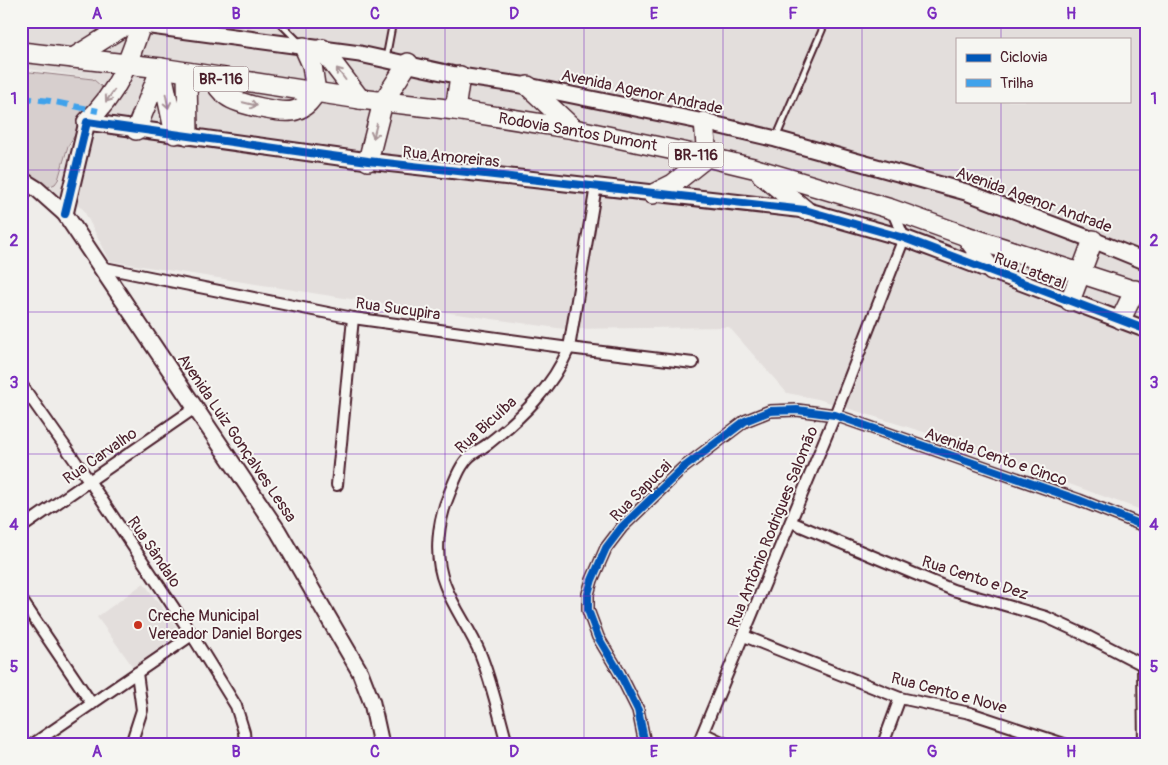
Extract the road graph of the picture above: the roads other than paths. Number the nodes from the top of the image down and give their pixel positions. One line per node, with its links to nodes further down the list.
1 (278, 21): 6 (lane)
2 (393, 21): 9 (lane)
3 (826, 21): 25 (lane)
4 (131, 23): 5 (street, Avenida Agenor Andrade); 8 (highway); 11 (highway)
5 (177, 25): 6 (street, Avenida Agenor Andrade)
6 (313, 48): 9 (street, Avenida Agenor Andrade); 16 (highway); 17 (highway, one-way to 6)
7 (21, 52): 8 (highway, BR-116)
8 (73, 58): 11 (highway, BR-116)
9 (386, 59): 10 (street, Avenida Agenor Andrade)
10 (408, 63): 14 (street, Avenida Agenor Andrade); 18 (highway)
11 (127, 65): 12 (highway, BR-116); 20 (highway, one-way to 20)
12 (161, 68): 13 (highway, BR-116); 23 (highway); 24 (highway, one-way to 24)
13 (187, 73): 16 (highway, BR-116); 24 (highway)
14 (460, 76): 15 (street, Avenida Agenor Andrade); 19 (highway)
15 (528, 86): 21 (street, Avenida Agenor Andrade); 22 (highway)
16 (316, 92): 17 (highway, Rodovia Santos Dumont / BR-116)
17 (360, 99): 18 (highway, Rodovia Santos Dumont / BR-116)
18 (382, 102): 19 (highway, Rodovia Santos Dumont / BR-116); 27 (highway, one-way to 27)
19 (455, 110): 22 (highway, Rodovia Santos Dumont / BR-116)
20 (87, 122): 23 (street, Rua Amoreiras); 34 (street)
21 (704, 122): 25 (street, Avenida Agenor Andrade); 26 (highway)
22 (574, 129): 26 (highway, Rodovia Santos Dumont / BR-116)
23 (136, 130): 24 (street, Rua Amoreiras)
24 (182, 135): 27 (street, Rua Amoreiras)
25 (776, 139): 37 (street, Avenida Agenor Andrade)
26 (707, 157): 28 (highway, Rodovia Santos Dumont / BR-116); 31 (highway)
27 (368, 161): 30 (street, Rua Amoreiras)
28 (753, 168): 32 (highway, Rodovia Santos Dumont / BR-116); 33 (highway)
29 (21, 179): 34 (street, Avenida Luiz Gonçalves Lessa)
30 (596, 186): 31 (street, Rua Amoreiras); 47 (street, Rua Bicuíba)
31 (653, 194): 33 (street, Rua Amoreiras)
32 (891, 209): 35 (highway, Rodovia Santos Dumont / BR-116); 36 (street)
33 (805, 210): 36 (street, Rua Amoreiras)
34 (65, 214): 39 (street, Avenida Luiz Gonçalves Lessa)
35 (966, 236): 40 (highway); 41 (highway, Rodovia Santos Dumont / BR-116)
36 (904, 238): 40 (street, Rua Lateral); 51 (street, Rua Antônio Rodrigues Salomão)
37 (1093, 240): 38 (street, Avenida Agenor Andrade); 41 (highway)
38 (1146, 259)
39 (100, 267): 44 (street, Rua Sucupira); 50 (street, Avenida Luiz Gonçalves Lessa)
40 (992, 271): 43 (street, Rua Lateral)
41 (1079, 273): 42 (highway, Rodovia Santos Dumont / BR-116); 43 (highway)
42 (1141, 293): 45 (highway)
43 (1070, 301): 45 (street, Rua Lateral)
44 (353, 318): 47 (street, Rua Sucupira); 53 (street)
45 (1121, 318): 46 (street, Rua Lateral)
46 (1147, 330)
47 (569, 348): 48 (street, Rua Sucupira); 70 (street, Rua Bicuíba)
48 (693, 363)
49 (21, 384): 52 (street, Rua Sândalo)
50 (196, 408): 52 (street, Rua Carvalho); 69 (street, Avenida Luiz Gonçalves Lessa)
51 (835, 415): 54 (street, Rua Antônio Rodrigues Salomão); 55 (street, Avenida Cento e Cinco); 71 (street, Rua Sapucai)
52 (90, 482): 56 (street, Rua Carvalho); 58 (street, Rua Sândalo)
53 (338, 485)
54 (791, 522): 59 (street, Rua Antônio Rodrigues Salomão); 60 (street, Rua Cento e Dez)
55 (1147, 527)
56 (21, 528)
57 (21, 600): 64 (street)
58 (192, 635): 61 (street); 68 (street, Rua Sândalo)
59 (744, 636): 63 (street, Rua Cento e Nove); 65 (street, Rua Antônio Rodrigues Salomão)
60 (1145, 666): 62 (street)
61 (137, 673): 64 (street); 67 (street)
62 (1145, 697): 76 (street)
63 (900, 698): 74 (street); 75 (street, Rua Cento e Nove)
64 (92, 704): 66 (street)
65 (703, 733): 72 (street, Rua Antônio Rodrigues Salomão); 73 (street)
66 (33, 744)
67 (132, 744)
68 (245, 744)
69 (381, 744)
70 (507, 744)
71 (645, 744)
72 (698, 744)
73 (726, 744)
74 (883, 744)
75 (1064, 744)
76 (1144, 744)

